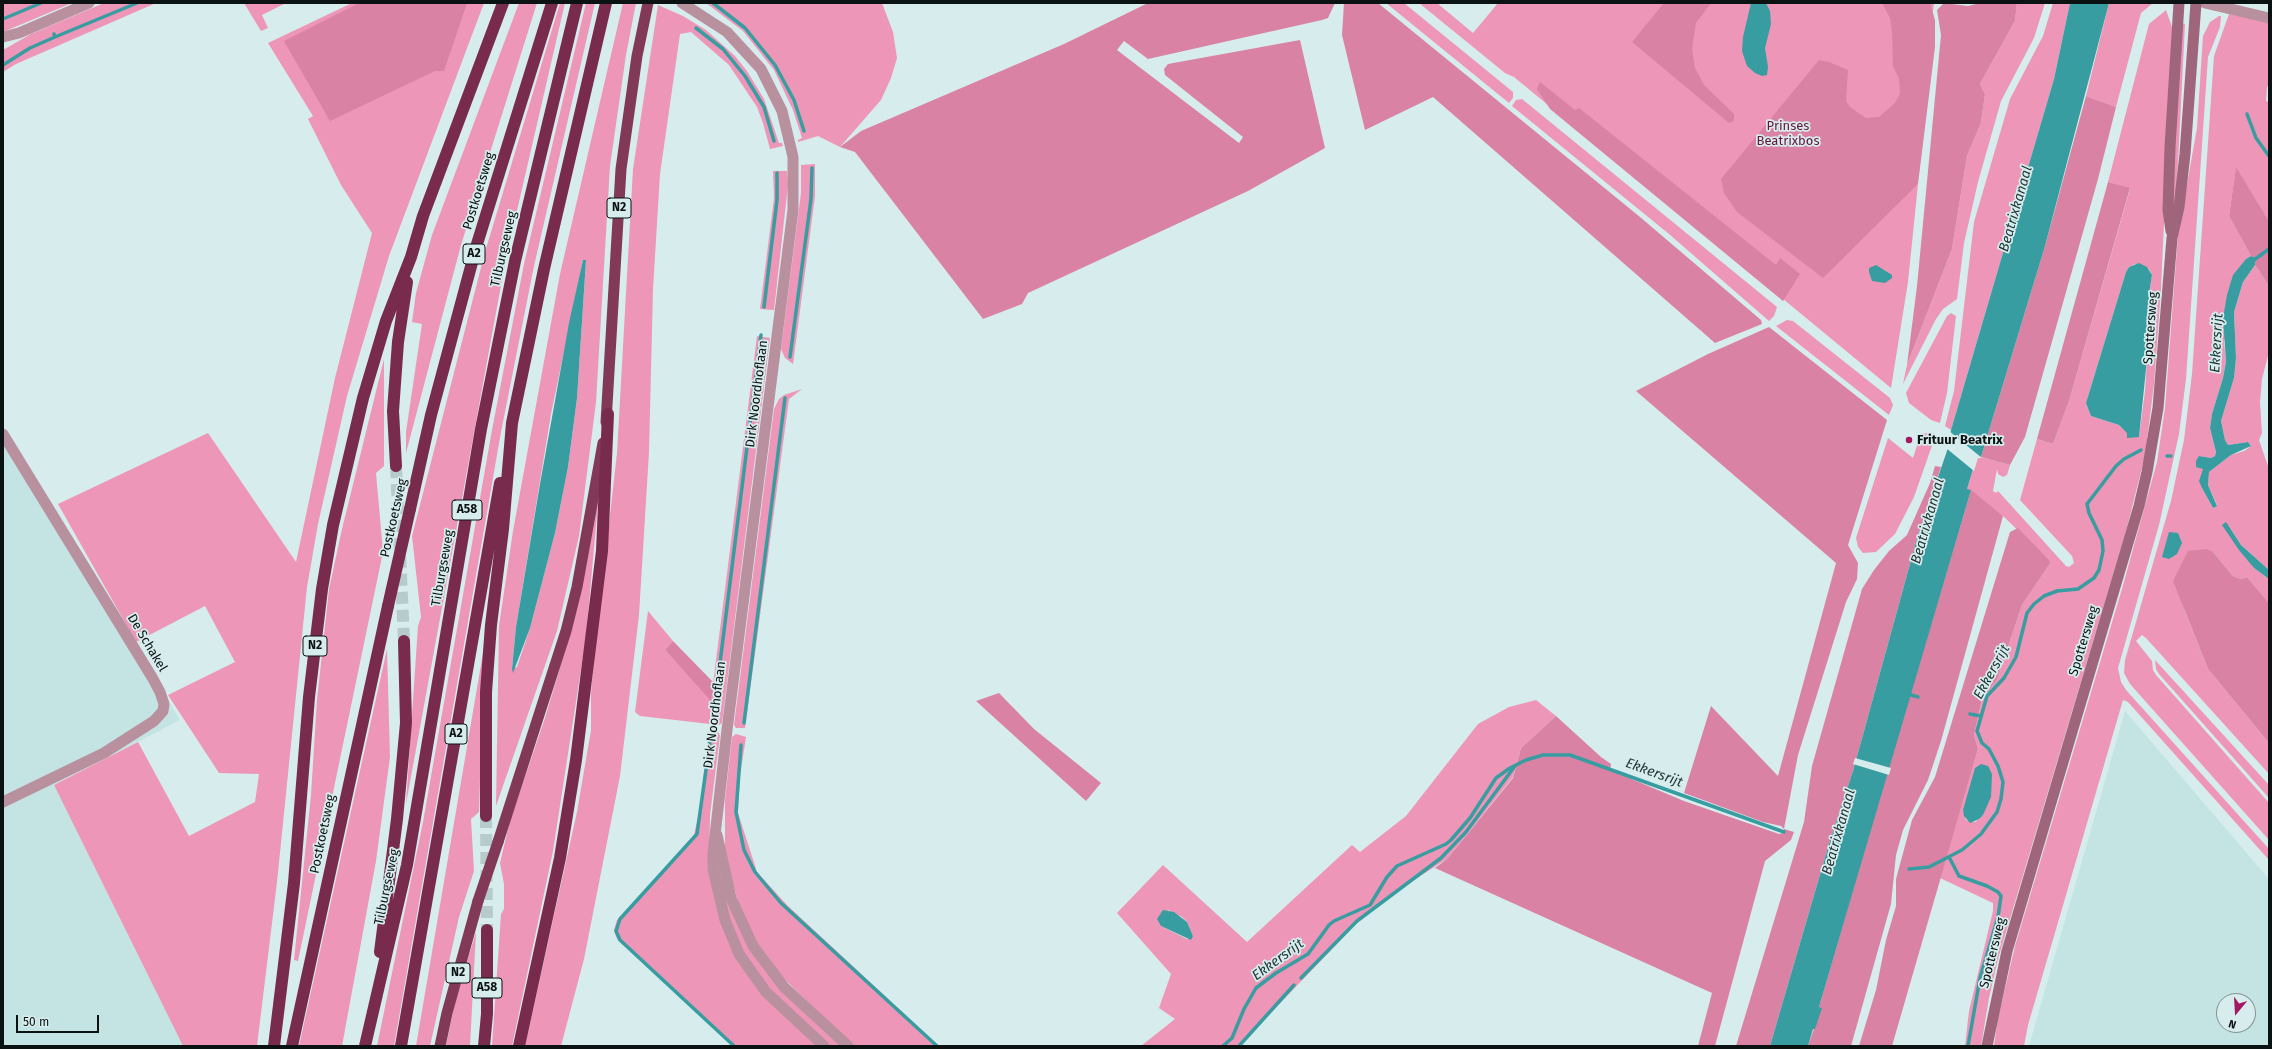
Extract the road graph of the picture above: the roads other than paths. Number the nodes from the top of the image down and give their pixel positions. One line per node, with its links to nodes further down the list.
1 (89, 3): 12 (street)
2 (503, 3): 16 (highway, N2)
3 (552, 3): 28 (highway, Postkoetsweg / A2, bridge)
4 (577, 3): 26 (highway, Tilburgseweg / A58)
5 (606, 3): 18 (highway, A2)
6 (648, 3): 17 (highway, N2)
7 (682, 3): 24 (street, Dirk Noordhoflaan)
8 (2179, 3): 15 (main road, Spottersweg)
9 (2196, 3): 15 (main road, Spottersweg)
10 (2205, 3): 11 (street)
11 (2269, 18)
12 (19, 33): 13 (street); 14 (street)
13 (3, 37)
14 (3, 46)
15 (2172, 238): 36 (main road, Spottersweg)
16 (411, 257): 20 (highway); 27 (highway, Postkoetsweg / N2)
17 (608, 414): 31 (highway, N2, bridge); 33 (highway)
18 (512, 423): 23 (highway); 30 (highway, A2)
19 (3, 434): 22 (street, De Schakel)
20 (396, 466)
21 (404, 641): 26 (highway)
22 (3, 802)
23 (486, 816)
24 (716, 831): 34 (street, Dirk Noordhoflaan); 35 (street, Dirk Noordhoflaan)
25 (487, 930): 32 (highway, A58)
26 (371, 1019): 29 (highway, Tilburgseweg / A58)
27 (274, 1046)
28 (292, 1046)
29 (365, 1046)
30 (401, 1046)
31 (440, 1046)
32 (484, 1046)
33 (519, 1046)
34 (824, 1046)
35 (848, 1046)
36 (1987, 1046)

